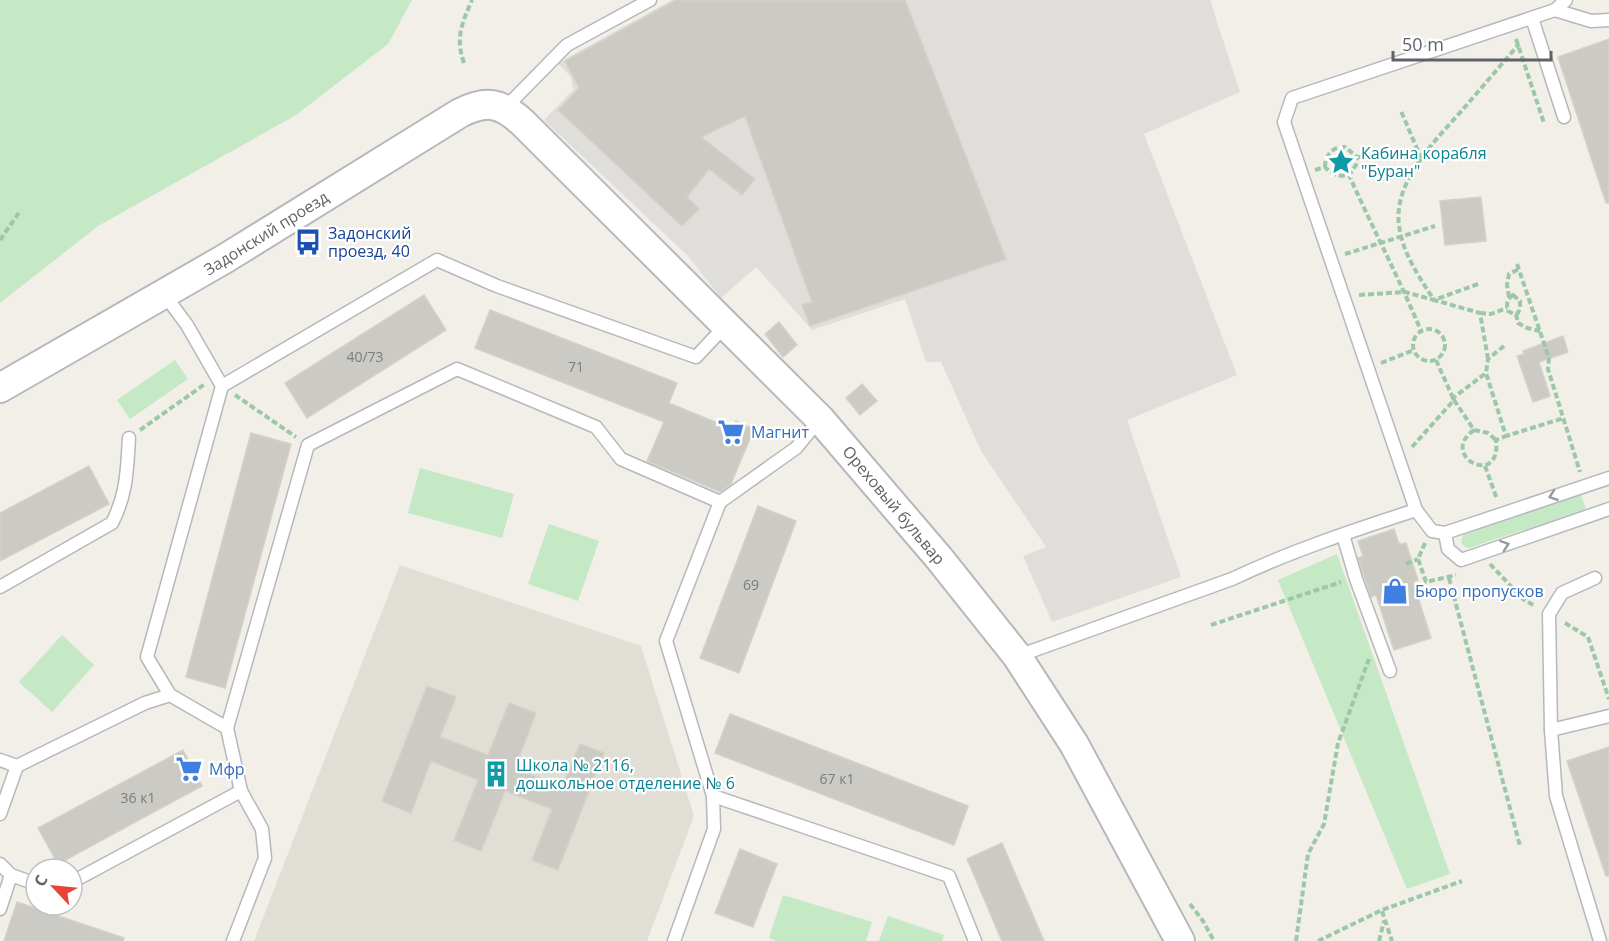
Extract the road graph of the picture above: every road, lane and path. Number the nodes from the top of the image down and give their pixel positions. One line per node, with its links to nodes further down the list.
1 (472, 0): 9 (path)
2 (650, 0): 10 (lane)
3 (1566, 0): 4 (lane)
4 (1555, 10): 5 (lane); 6 (lane)
5 (1532, 18): 12 (lane); 62 (lane)
6 (1609, 20)
7 (1506, 35): 8 (path)
8 (1519, 44): 13 (path); 15 (path)
9 (464, 63)
10 (505, 108): 29 (street, Задонский проезд); 36 (street, Ореховый бульвар)
11 (1401, 111): 15 (path)
12 (1564, 117)
13 (1544, 123)
14 (1357, 157): 15 (path); 16 (path); 18 (path)
15 (1421, 158): 21 (path)
16 (1325, 167): 17 (path); 18 (path)
17 (1311, 172)
18 (1349, 175): 23 (path)
19 (20, 211): 22 (path)
20 (1435, 226): 21 (path)
21 (1401, 236): 23 (path); 31 (path)
22 (0, 240)
23 (1379, 242): 24 (path); 28 (path)
24 (1341, 256)
25 (1517, 264): 26 (path)
26 (1519, 269): 30 (path); 38 (path)
27 (1478, 284): 31 (path)
28 (1405, 292): 31 (path); 32 (path); 37 (path)
29 (164, 294): 45 (lane); 46 (street, Задонский проезд)
30 (1509, 297): 33 (path); 35 (path)
31 (1434, 300): 34 (path)
32 (1359, 305)
33 (1507, 308): 34 (path); 35 (path)
34 (1479, 313): 42 (path)
35 (1516, 314): 38 (path)
36 (726, 325): 45 (lane); 49 (street, Ореховый бульвар)
37 (1421, 331): 40 (path); 43 (path)
38 (1540, 331): 48 (path)
39 (1504, 346): 42 (path)
40 (1414, 350): 41 (path); 43 (path)
41 (1377, 354)
42 (1488, 359): 44 (path)
43 (1436, 360): 47 (path)
44 (1486, 373): 47 (path); 51 (path)
45 (219, 381): 52 (path); 55 (path); 77 (lane)
46 (0, 388)
47 (1454, 398): 50 (path); 53 (path)
48 (1564, 418): 51 (path); 57 (path)
49 (820, 419): 59 (lane); 75 (street, Ореховый бульвар)
50 (1474, 430): 54 (path); 56 (path)
51 (1506, 436): 54 (path)
52 (129, 438): 72 (lane)
53 (1406, 439)
54 (1496, 440): 56 (path)
55 (308, 445): 59 (lane); 79 (lane)
56 (1485, 466): 60 (path)
57 (1581, 475)
58 (1609, 478): 63 (lane, one-way to 63)
59 (720, 502): 84 (lane)
60 (1488, 505)
61 (1609, 509): 63 (lane, one-way to 61)
62 (1416, 510): 63 (lane); 64 (lane)
63 (1445, 532)
64 (1343, 535): 70 (lane); 75 (lane)
65 (1418, 559): 66 (path)
66 (1406, 564)
67 (1336, 573): 71 (path)
68 (1449, 578): 86 (path)
69 (1595, 578): 80 (lane)
70 (1356, 579): 71 (path); 74 (lane)
71 (1340, 582): 73 (path)
72 (0, 586)
73 (1211, 625)
74 (1378, 636): 76 (lane); 101 (path)
75 (1017, 656): 99 (street, Ореховый бульвар)
76 (1390, 671)
77 (170, 695): 79 (lane); 82 (lane)
78 (1609, 716): 80 (lane)
79 (227, 728): 83 (lane)
80 (1551, 730): 105 (lane)
81 (0, 760): 82 (lane)
82 (17, 766): 85 (lane)
83 (242, 791): 89 (lane); 96 (lane)
84 (713, 796): 97 (lane); 98 (lane)
85 (0, 814)
86 (1520, 846)
87 (0, 864): 88 (lane)
88 (11, 875): 90 (lane); 93 (lane)
89 (84, 876)
90 (24, 880)
91 (1462, 882): 94 (path)
92 (1183, 895): 100 (path)
93 (0, 909)
94 (1382, 910): 95 (path); 102 (path)
95 (1384, 921): 103 (path); 104 (path)
96 (233, 941)
97 (674, 941)
98 (975, 941)
99 (1180, 941)
100 (1214, 941)
101 (1296, 941)
102 (1318, 941)
103 (1379, 941)
104 (1392, 941)
105 (1600, 941)

